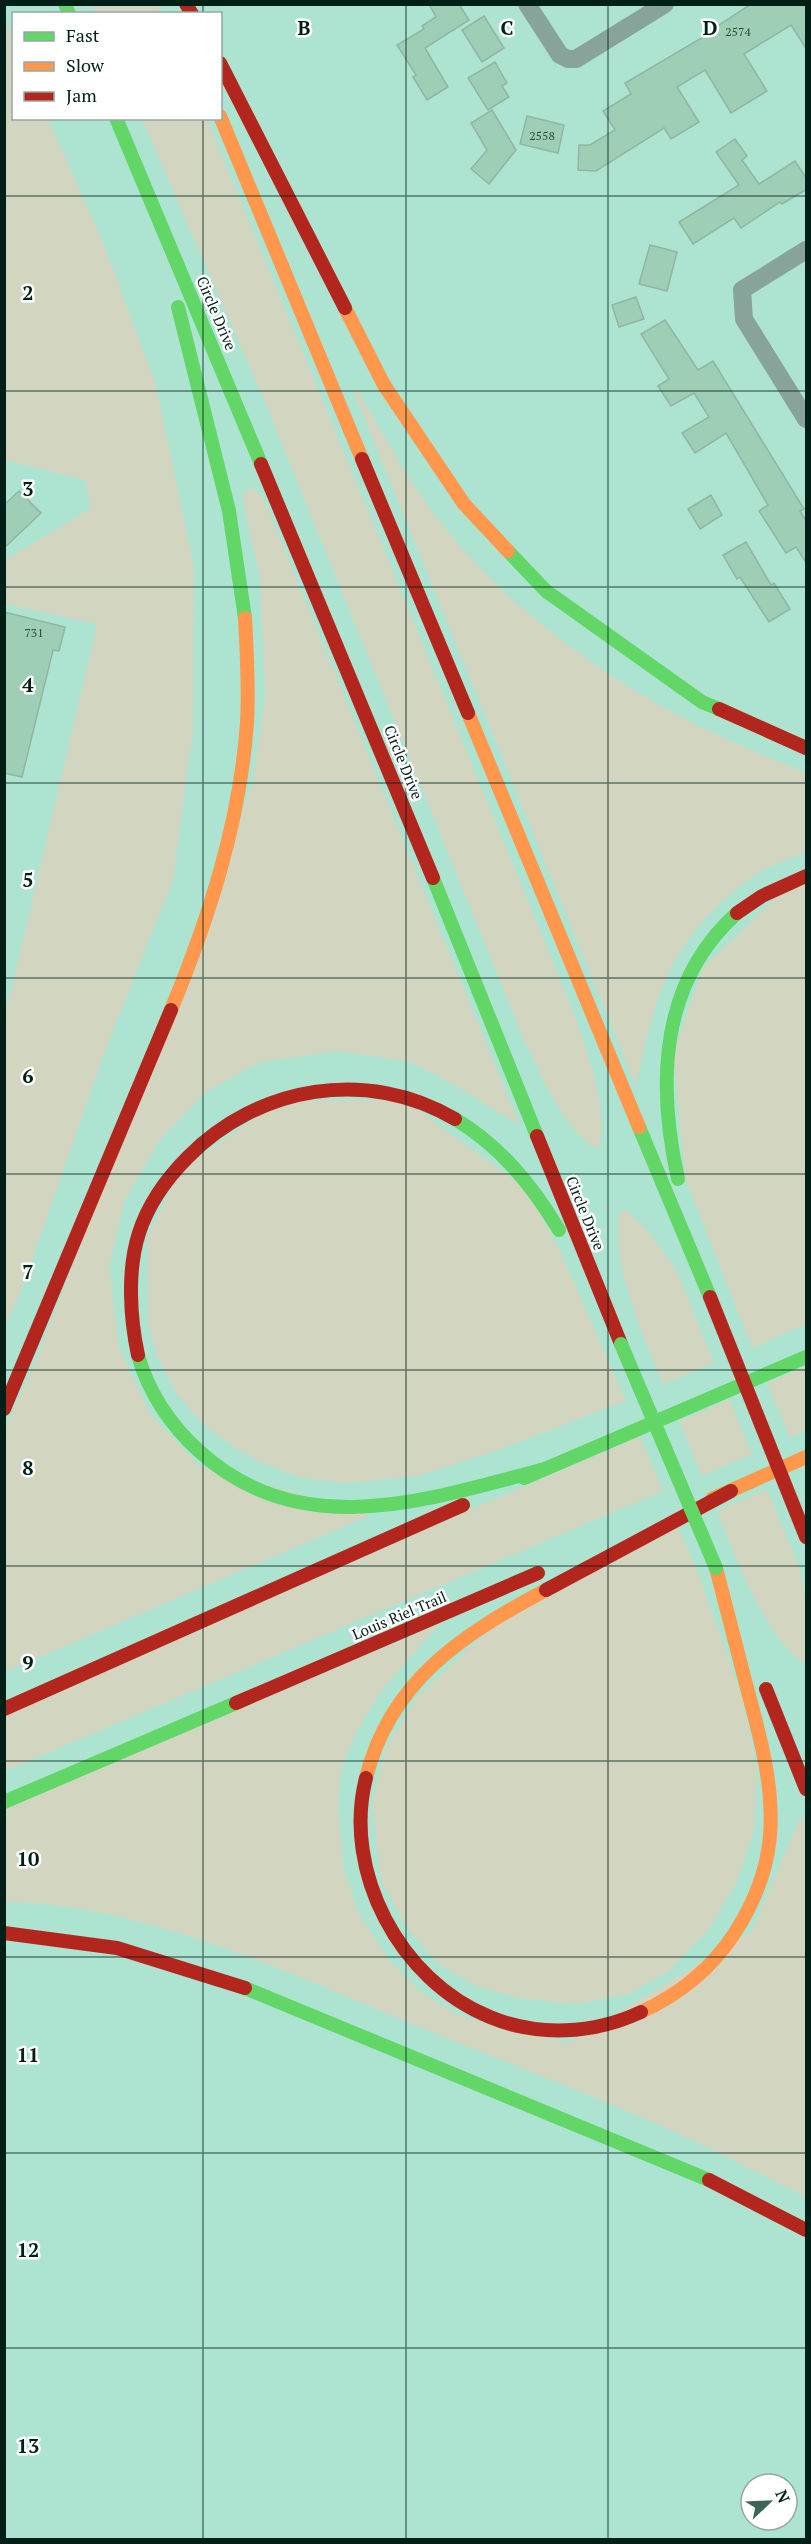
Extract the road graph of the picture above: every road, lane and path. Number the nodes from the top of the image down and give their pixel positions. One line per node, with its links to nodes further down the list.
1 (528, 4): 2 (street)
2 (665, 4)
3 (222, 67): 9 (highway)
4 (117, 120): 6 (highway, Circle Drive)
5 (222, 120): 11 (highway)
6 (144, 181): 12 (highway, Circle Drive); 14 (highway)
7 (807, 250): 8 (street)
8 (807, 419)
9 (807, 748)
10 (807, 876): 11 (highway)
11 (710, 1297): 18 (highway, bridge)
12 (621, 1344): 16 (highway); 21 (highway, Circle Drive, bridge)
13 (807, 1355): 16 (highway)
14 (4, 1409)
15 (807, 1457): 17 (highway)
16 (545, 1469): 22 (highway)
17 (731, 1491): 19 (highway); 21 (highway)
18 (807, 1537)
19 (588, 1552)
20 (555, 1566): 24 (highway, Louis Riel Trail)
21 (716, 1569): 23 (highway)
22 (4, 1709)
23 (807, 1789)
24 (4, 1802)
25 (4, 1933): 26 (highway)
26 (807, 2230)

